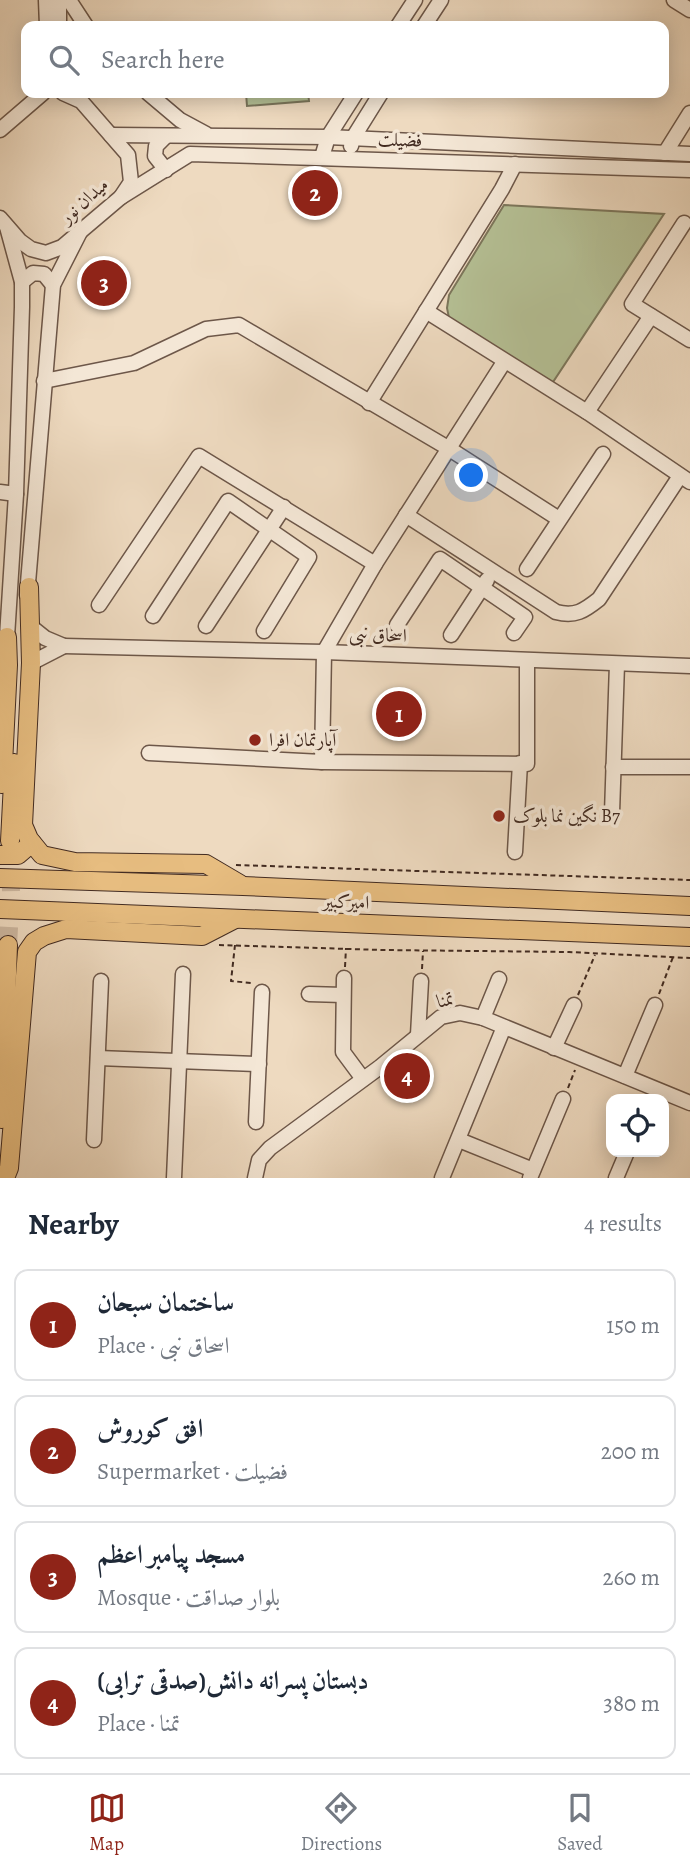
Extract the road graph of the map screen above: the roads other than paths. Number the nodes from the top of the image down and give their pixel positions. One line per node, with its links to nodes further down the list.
1 (46, 0): 8 (street)
2 (59, 0): 9 (street)
3 (69, 0): 10 (street)
4 (441, 0): 13 (street)
5 (674, 0): 7 (street)
6 (413, 3): 11 (street); 12 (street)
7 (690, 10)
8 (47, 21)
9 (59, 21)
10 (83, 21)
11 (401, 21)
12 (425, 21)
13 (427, 21)
14 (80, 98): 21 (street, میدان نور)
15 (154, 98): 23 (street)
16 (353, 98): 24 (street)
17 (379, 98): 25 (street)
18 (32, 99): 20 (street)
19 (690, 113): 26 (street)
20 (0, 130)
21 (111, 135): 22 (street, فضیلت); 33 (street, میدان نور)
22 (166, 136): 23 (street, فضیلت); 31 (street)
23 (210, 136): 24 (street, فضیلت)
24 (328, 137): 25 (street, فضیلت); 28 (street)
25 (353, 138): 26 (street, فضیلت); 29 (street)
26 (665, 153): 27 (street, فضیلت)
27 (690, 154)
28 (322, 157): 29 (street, فضیلت); 31 (street, فضیلت)
29 (347, 158): 30 (street, فضیلت)
30 (515, 164): 32 (street, فضیلت); 39 (street)
31 (166, 170): 33 (street, فضیلت)
32 (690, 170)
33 (121, 197): 36 (street, میدان نور)
34 (4, 223): 36 (street, میدان نور); 37 (street)
35 (684, 223): 40 (street)
36 (80, 232): 38 (street)
37 (22, 282): 38 (street); 50 (street)
38 (53, 285): 43 (street)
39 (426, 311): 42 (street); 44 (street)
40 (651, 316): 41 (street); 45 (street)
41 (690, 340)
42 (504, 362): 45 (street); 46 (street)
43 (44, 381): 44 (street); 58 (street)
44 (369, 403): 46 (street)
45 (587, 412): 48 (street)
46 (447, 448): 52 (street); 53 (street)
47 (603, 454): 53 (street)
48 (685, 479): 57 (street)
49 (0, 492): 50 (street)
50 (16, 495): 64 (street)
51 (284, 507): 54 (street); 55 (street); 60 (street)
52 (406, 515): 55 (street); 57 (street)
53 (559, 519): 56 (street)
54 (269, 530): 61 (street); 63 (street); 65 (street)
55 (375, 564): 69 (street)
56 (527, 569)
57 (492, 571): 59 (street)
58 (29, 587): 64 (main road)
59 (481, 588): 62 (street); 66 (street); 67 (street)
60 (99, 605)
61 (153, 616)
62 (397, 625)
63 (206, 626)
64 (11, 631): 68 (street); 72 (main road); 72 (main road)
65 (264, 631)
66 (514, 633)
67 (451, 635)
68 (64, 646): 69 (street, اسحاق نبی); 72 (street)
69 (324, 652): 70 (street, اسحاق نبی); 75 (street)
70 (527, 661): 71 (street, اسحاق نبی); 76 (street)
71 (617, 664): 73 (street, اسحاق نبی); 77 (street)
72 (20, 665): 79 (main road); 81 (main road); 82 (main road)
73 (690, 666)
74 (149, 753): 75 (street)
75 (322, 762): 76 (street)
76 (520, 763): 83 (street)
77 (613, 767): 78 (street); 80 (street)
78 (690, 767)
79 (0, 813)
80 (612, 813)
81 (32, 843): 82 (main road); 85 (main road)
82 (5, 848)
83 (515, 852)
84 (0, 878): 85 (main road, امیرکبیر)
85 (243, 886): 86 (main road, امیرکبیر)
86 (566, 900): 87 (main road, امیرکبیر); 91 (main road)
87 (604, 902): 88 (main road, امیرکبیر); 92 (main road)
88 (690, 906)
89 (0, 909): 90 (main road, امیرکبیر)
90 (237, 918): 91 (main road, امیرکبیر); 95 (main road)
91 (565, 932): 92 (main road, امیرکبیر)
92 (602, 933): 93 (main road, امیرکبیر)
93 (690, 937)
94 (4, 942): 95 (main road); 123 (main road)
95 (34, 943): 123 (main road)
96 (183, 974): 111 (street)
97 (344, 978): 103 (street)
98 (499, 979): 106 (street)
99 (101, 981): 110 (street)
100 (421, 981): 108 (street)
101 (262, 992): 112 (street)
102 (309, 994): 103 (street)
103 (343, 996): 114 (street)
104 (574, 1005): 109 (street)
105 (655, 1005): 113 (street)
106 (483, 1018): 107 (street, تمنا); 108 (street, تمنا)
107 (504, 1027): 109 (street, تمنا); 120 (street)
108 (418, 1035): 114 (street, تمنا)
109 (554, 1048): 113 (street, تمنا)
110 (98, 1058): 111 (street); 119 (street)
111 (179, 1061): 112 (street); 124 (street)
112 (258, 1064): 118 (street)
113 (625, 1076): 115 (street, تمنا)
114 (363, 1079): 125 (street, تمنا)
115 (650, 1093): 117 (street, تمنا)
116 (563, 1099): 122 (street)
117 (690, 1102)
118 (256, 1122)
119 (94, 1140)
120 (459, 1140): 122 (street); 126 (street)
121 (625, 1157): 127 (street)
122 (532, 1174)
123 (3, 1178)
124 (174, 1178)
125 (254, 1178)
126 (442, 1178)
127 (616, 1178)

